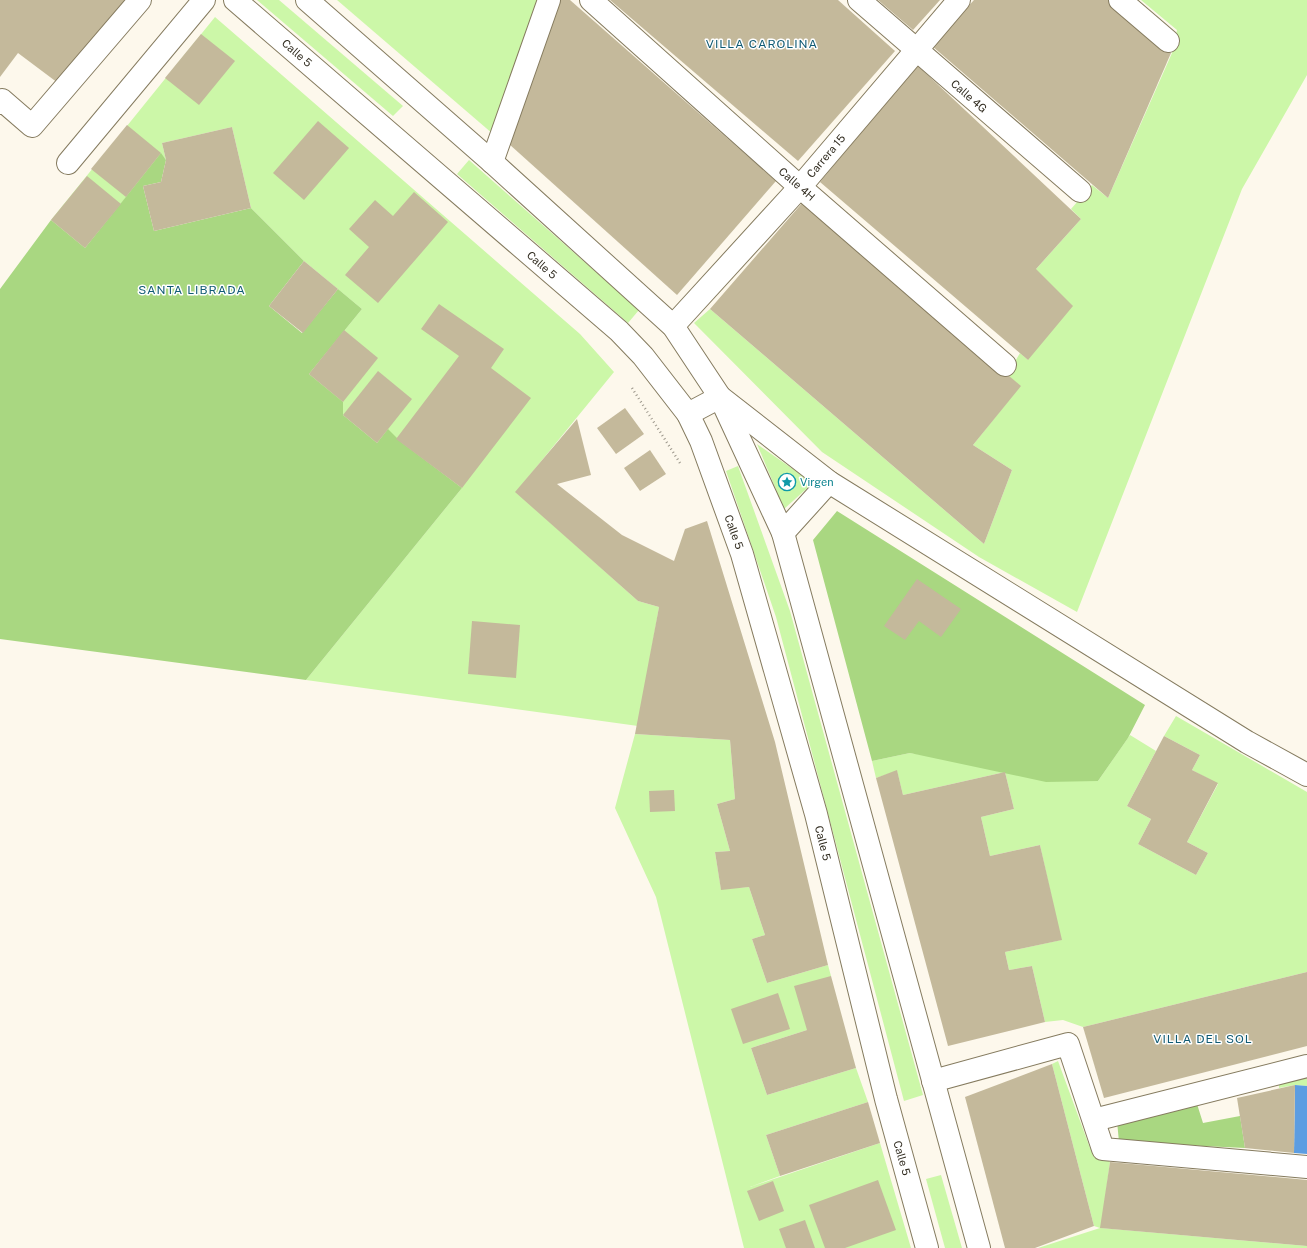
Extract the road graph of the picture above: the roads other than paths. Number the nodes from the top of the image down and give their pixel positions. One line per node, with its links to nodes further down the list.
1 (140, 0): 12 (street)
2 (235, 0): 20 (street, Calle 5)
3 (307, 0): 13 (street)
4 (549, 0): 13 (street)
5 (591, 0): 15 (street, Calle 4H)
6 (859, 0): 11 (street, Calle 4G)
7 (959, 0): 11 (street, Carrera 15)
8 (1120, 0): 10 (street)
9 (200, 1): 14 (street)
10 (1168, 41)
11 (915, 50): 15 (street, Carrera 15); 16 (street, Calle 4G)
12 (0, 103)
13 (492, 162): 17 (street)
14 (68, 163)
15 (800, 187): 17 (street, Carrera 15); 18 (street, Calle 4H)
16 (1080, 192)
17 (673, 326): 19 (street)
18 (1005, 365)
19 (720, 397): 20 (street); 21 (street); 22 (street)
20 (688, 414): 28 (street, Calle 5)
21 (829, 482): 22 (street); 23 (street)
22 (783, 533): 25 (street)
23 (1307, 775)
24 (1307, 1066): 26 (street)
25 (933, 1081): 26 (street); 29 (street)
26 (1094, 1120): 27 (street)
27 (1307, 1167)
28 (927, 1248)
29 (979, 1248)

